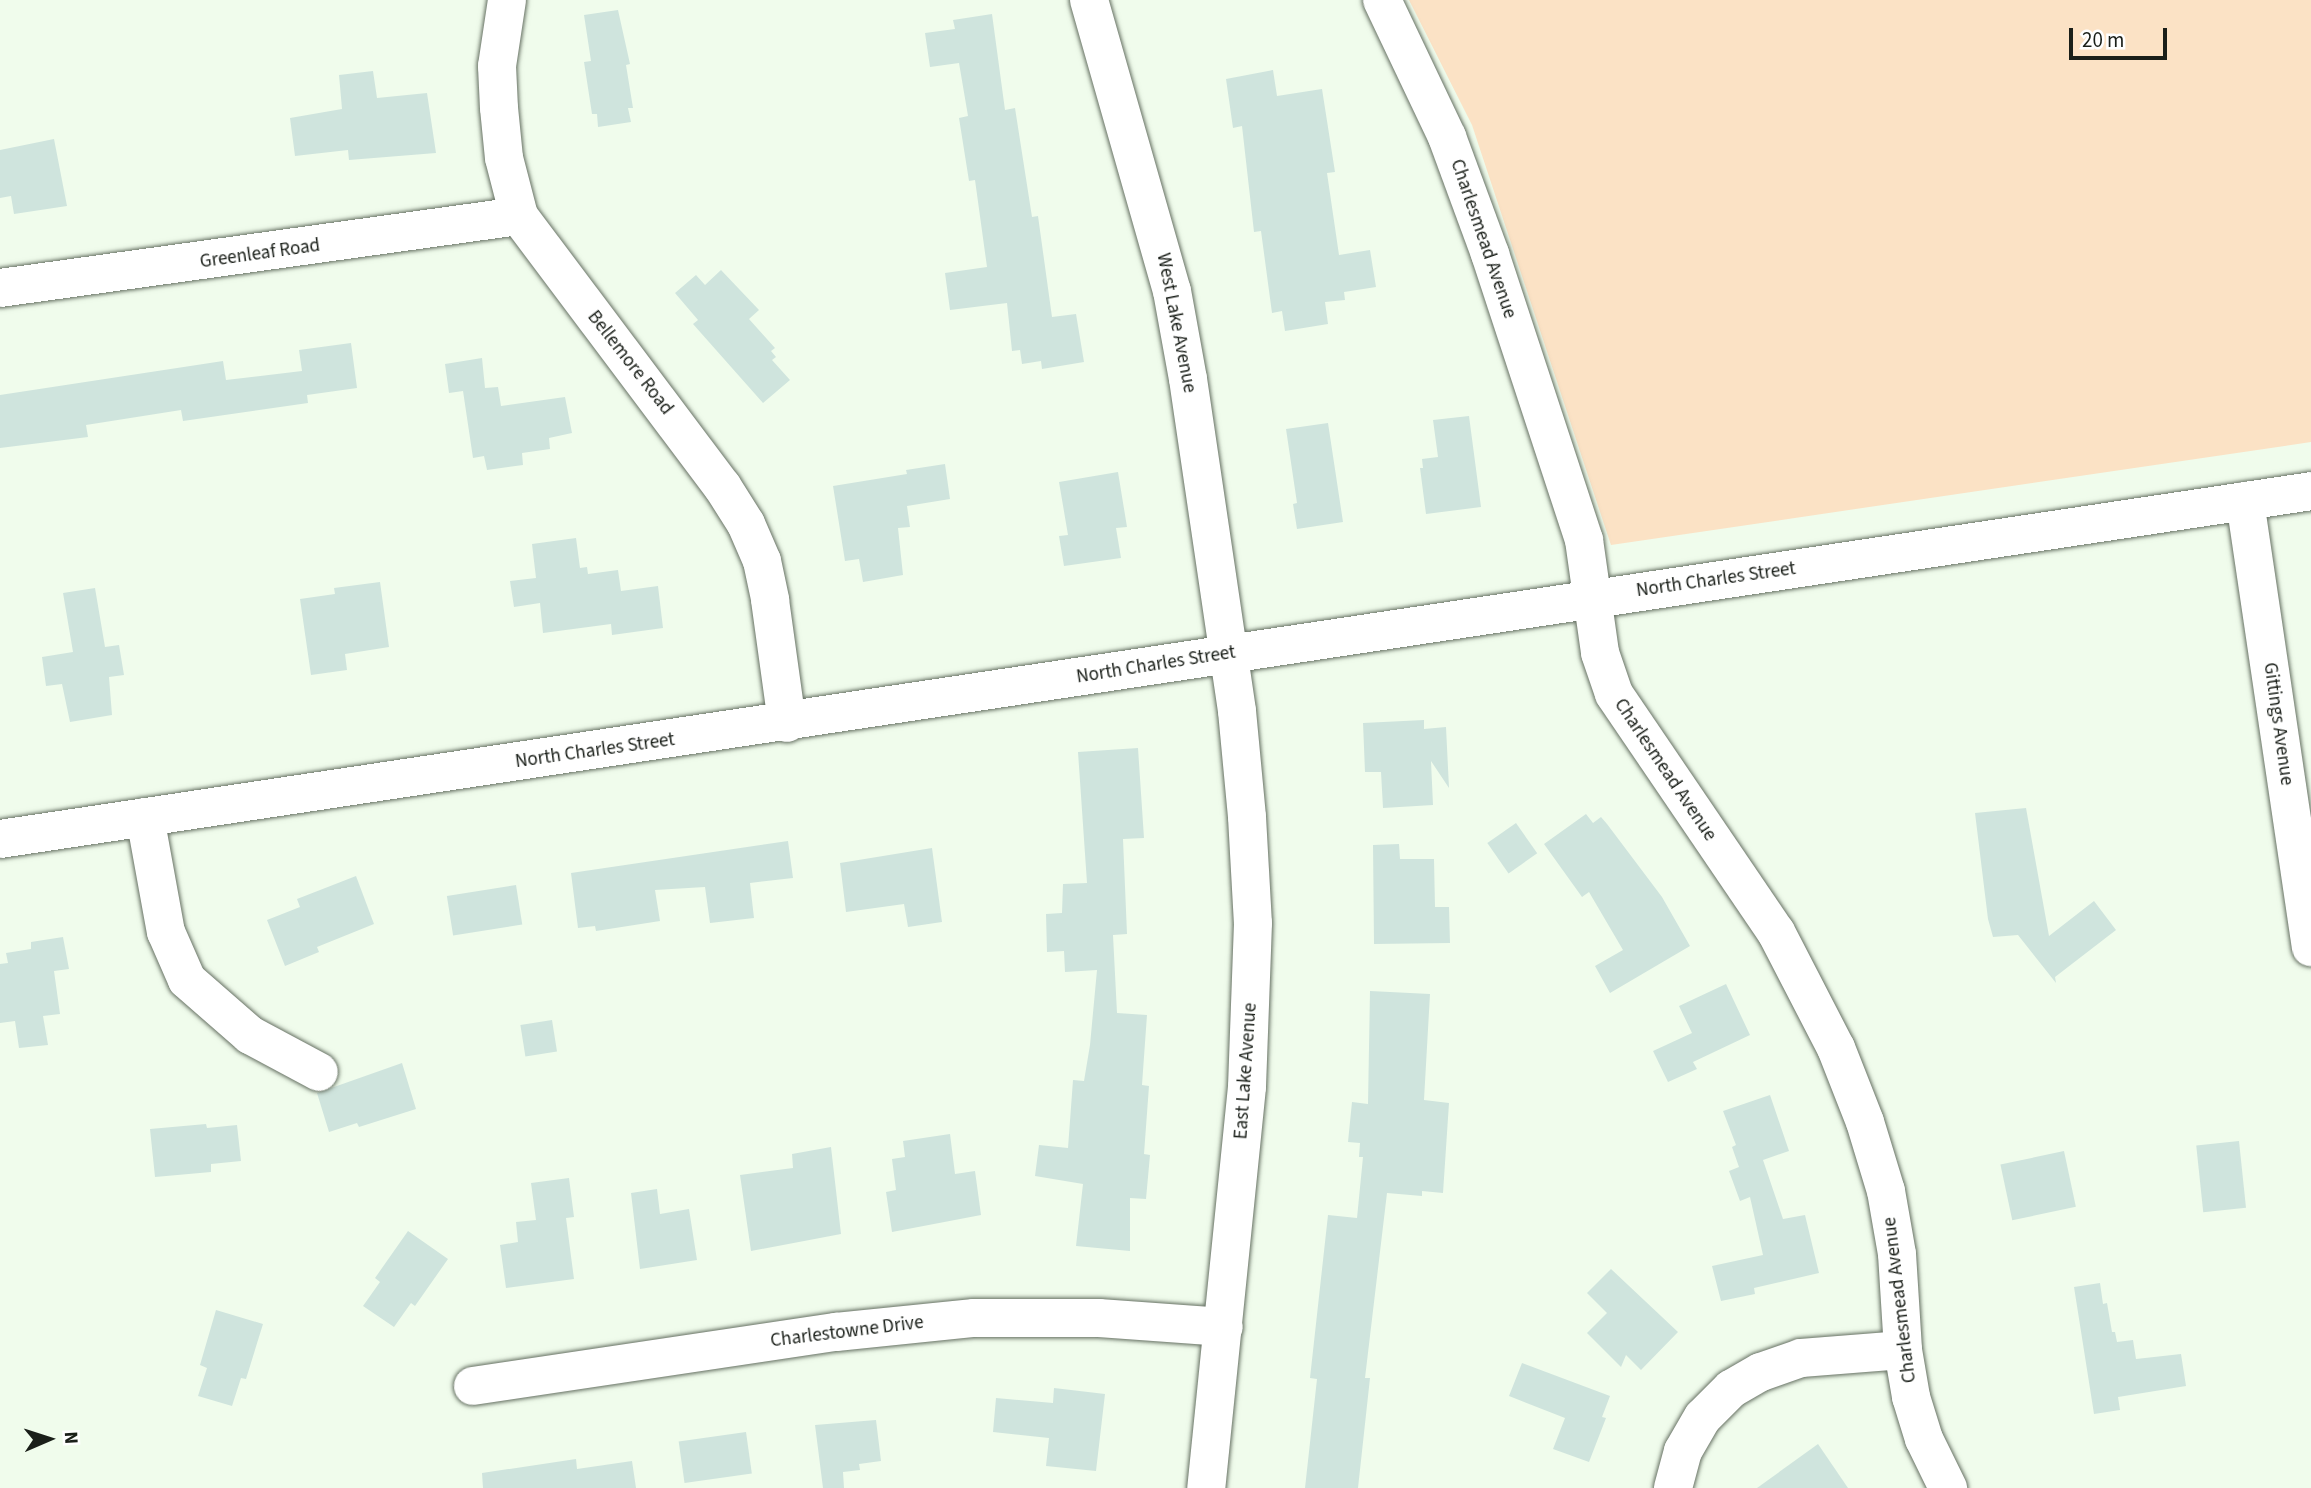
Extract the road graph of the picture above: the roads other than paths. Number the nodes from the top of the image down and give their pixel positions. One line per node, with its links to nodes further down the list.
1 (507, 0): 4 (street, Bellemore Road)
2 (1089, 0): 9 (street, West Lake Avenue)
3 (1382, 0): 8 (street, Charlesmead Avenue)
4 (519, 216): 5 (street, Greenleaf Road); 10 (street, Bellemore Road)
5 (0, 288)
6 (2311, 491): 7 (street, North Charles Street)
7 (2245, 501): 8 (street, North Charles Street); 13 (street, Gittings Avenue)
8 (1592, 598): 9 (street, North Charles Street); 16 (street, Charlesmead Avenue)
9 (1229, 654): 10 (street, North Charles Street); 15 (street, East Lake Avenue)
10 (787, 723): 11 (street, North Charles Street)
11 (145, 817): 12 (street, North Charles Street); 14 (street)
12 (0, 839)
13 (2311, 947)
14 (319, 1072)
15 (1224, 1327): 17 (street, Charlestowne Drive); 18 (street, East Lake Avenue)
16 (1903, 1350): 19 (street); 20 (street, Charlesmead Avenue)
17 (473, 1386)
18 (1206, 1488)
19 (1673, 1488)
20 (1948, 1488)

